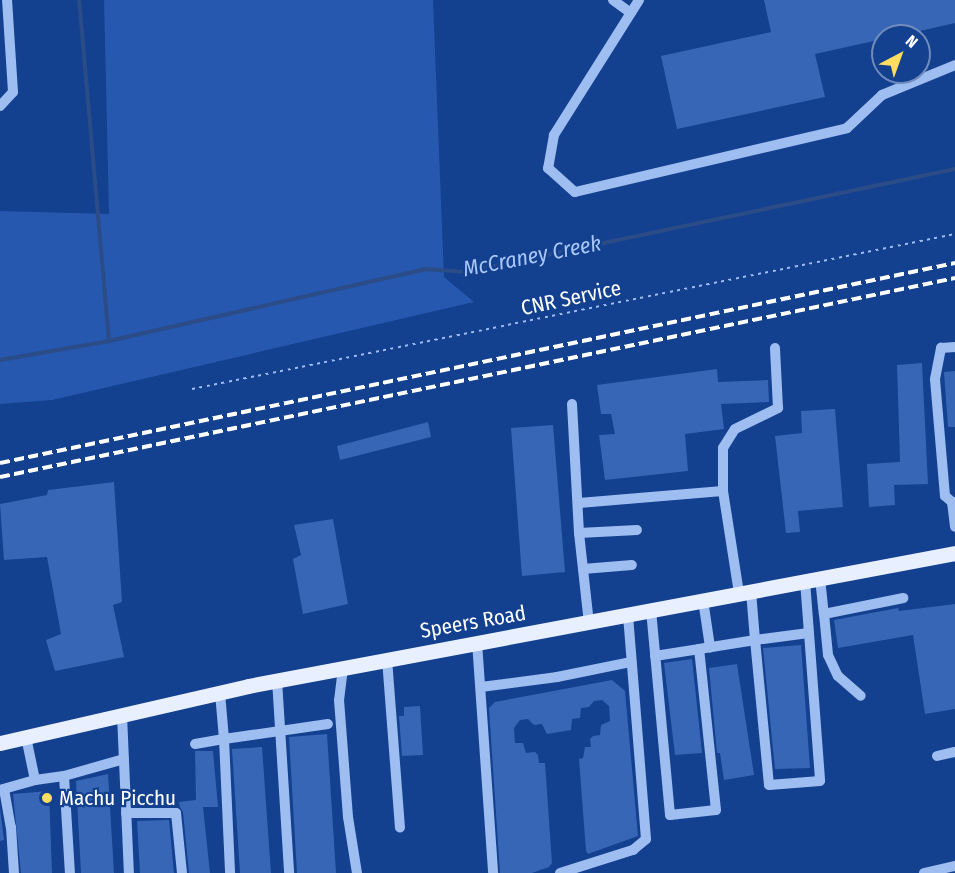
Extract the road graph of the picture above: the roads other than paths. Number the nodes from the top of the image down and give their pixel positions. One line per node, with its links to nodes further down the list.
1 (7, 0): 6 (street)
2 (614, 0): 4 (street)
3 (639, 0): 4 (street)
4 (631, 13): 5 (street)
5 (955, 65)
6 (0, 106)
7 (955, 347): 11 (street)
8 (775, 348): 10 (street)
9 (572, 404): 12 (street)
10 (723, 491): 12 (street); 20 (street)
11 (953, 502): 13 (street)
12 (579, 503): 15 (street)
13 (955, 527)
14 (637, 530): 15 (street)
15 (579, 533): 18 (street)
16 (955, 553): 19 (main road, Speers Road)
17 (632, 565): 18 (street)
18 (583, 569): 26 (street)
19 (813, 579): 20 (main road, Speers Road); 25 (street); 27 (street)
20 (745, 592): 22 (main road, Speers Road); 28 (street)
21 (903, 598): 25 (street)
22 (703, 600): 23 (main road, Speers Road); 30 (street)
23 (651, 610): 24 (main road, Speers Road); 31 (street)
24 (628, 614): 26 (main road, Speers Road); 33 (street)
25 (824, 614): 38 (street)
26 (590, 623): 29 (main road, Speers Road)
27 (809, 633): 28 (street); 28 (street)
28 (756, 640): 30 (street)
29 (477, 642): 32 (main road, Speers Road); 36 (street)
30 (705, 648): 31 (street); 31 (street)
31 (655, 656)
32 (387, 659): 34 (main road, Speers Road); 53 (street)
33 (631, 662): 36 (street); 65 (street)
34 (343, 668): 35 (main road, Speers Road); 63 (street)
35 (277, 680): 37 (main road, Speers Road); 41 (street)
36 (481, 687): 64 (street)
37 (220, 693): 39 (main road, Speers Road); 43 (street)
38 (861, 696)
39 (122, 715): 42 (main road, Speers Road); 48 (street)
40 (328, 724): 41 (street)
41 (280, 731): 43 (street); 62 (street)
42 (26, 736): 44 (main road, Speers Road); 50 (street)
43 (224, 739): 45 (street); 61 (street)
44 (0, 743)
45 (195, 744)
46 (955, 752): 47 (street)
47 (937, 756)
48 (124, 759): 49 (street); 52 (street)
49 (64, 776): 50 (street); 58 (street)
50 (35, 780): 51 (street)
51 (2, 789): 54 (street)
52 (126, 813): 59 (street); 60 (street)
53 (400, 827)
54 (13, 857): 55 (street); 57 (street)
55 (0, 859)
56 (955, 866): 66 (street)
57 (14, 873)
58 (70, 873)
59 (129, 873)
60 (182, 873)
61 (230, 873)
62 (289, 873)
63 (357, 873)
64 (493, 873)
65 (560, 873)
66 (924, 873)

